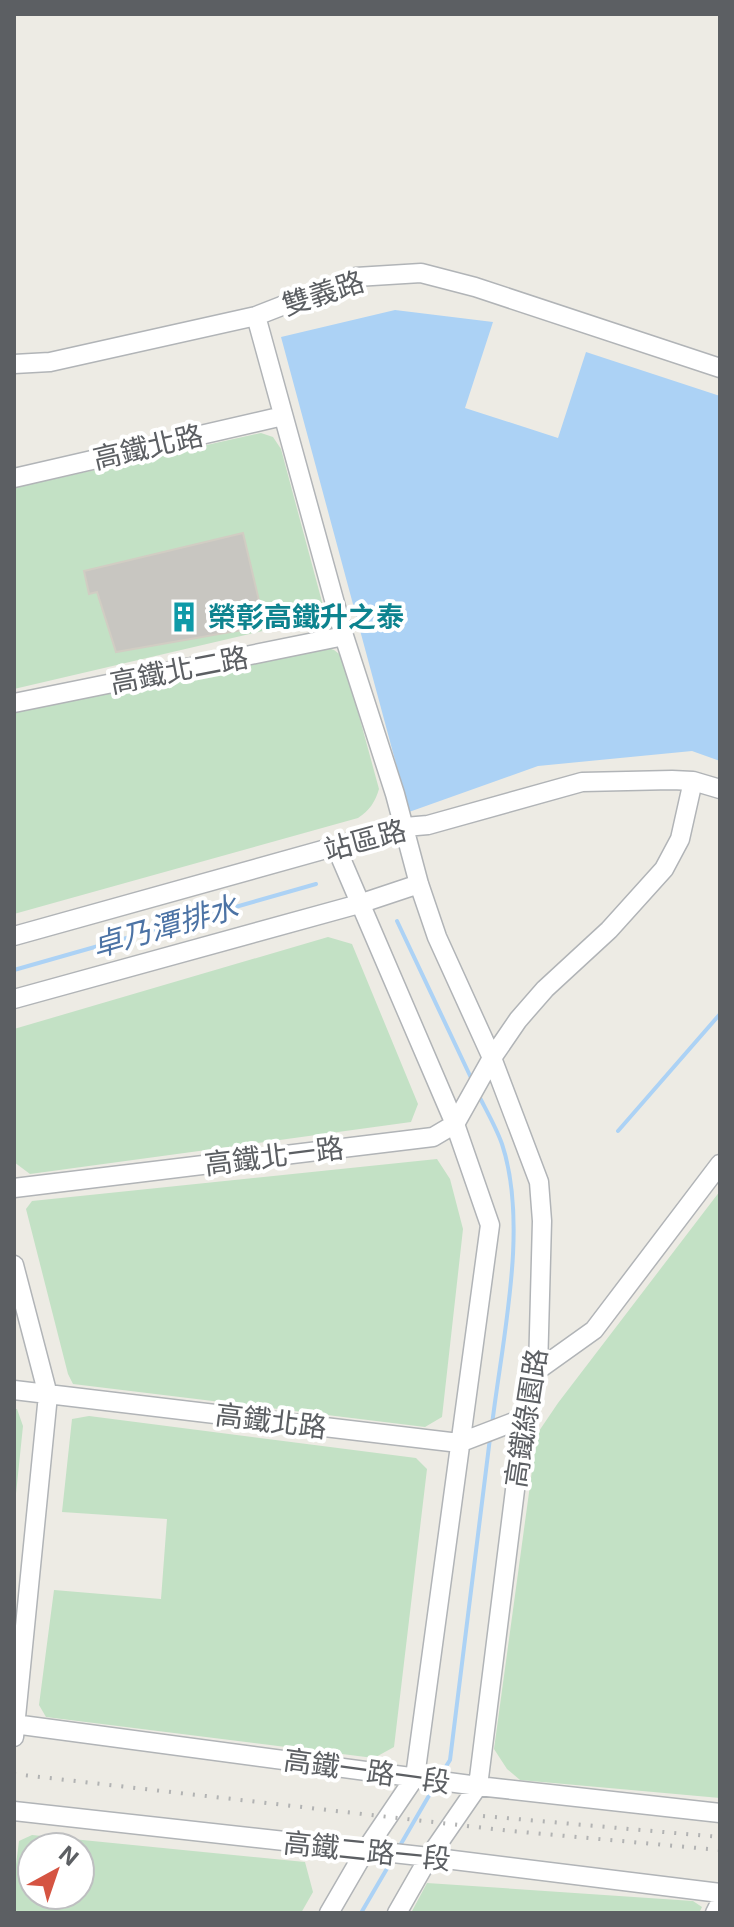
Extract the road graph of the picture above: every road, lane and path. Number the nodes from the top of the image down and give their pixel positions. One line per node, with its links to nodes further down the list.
1 (256, 316): 2 (street, 雙義路); 3 (street, 雙義路); 4 (street, 高鐵綠園路)
2 (14, 364)
3 (720, 368)
4 (283, 416): 5 (street, 高鐵北路); 6 (street, 高鐵綠園路)
5 (14, 478)
6 (344, 636): 7 (street, 高鐵北二路); 10 (street, 高鐵綠園路)
7 (14, 703)
8 (693, 781): 9 (street, 站區路); 10 (street, 站區路); 16 (street)
9 (720, 789)
10 (405, 827): 11 (street, 站區路); 12 (street, 高鐵綠園路)
11 (336, 847): 13 (street); 14 (street, 站區路)
12 (419, 884): 13 (street, 站區路); 16 (street, 高鐵綠園路)
13 (359, 904): 15 (street, 站區路); 17 (street)
14 (14, 936)
15 (14, 999)
16 (492, 1058): 17 (street); 21 (street, 高鐵綠園路)
17 (455, 1124): 19 (street, 高鐵北一路); 25 (street)
18 (720, 1164): 21 (street)
19 (14, 1188)
20 (14, 1265): 23 (street)
21 (538, 1370): 24 (street, 高鐵綠園路)
22 (14, 1390): 23 (street, 高鐵北路)
23 (48, 1395): 25 (street, 高鐵北路); 26 (street)
24 (524, 1418): 25 (street, 高鐵北路); 28 (street, 高鐵綠園路)
25 (459, 1443): 27 (street)
26 (15, 1729): 27 (street, 高鐵一路一段)
27 (415, 1777): 28 (street, 高鐵一路一段); 31 (street)
28 (478, 1786): 30 (street, 高鐵一路一段); 32 (street, 高鐵綠園路)
29 (14, 1811): 31 (street, 高鐵二路一段)
30 (720, 1813)
31 (365, 1851): 32 (street, 高鐵二路一段); 35 (street)
32 (429, 1857): 33 (street, 高鐵二路一段); 36 (street, 高鐵綠園路)
33 (720, 1893)
34 (720, 1903): 37 (street)
35 (329, 1913)
36 (397, 1913)
37 (715, 1913)

